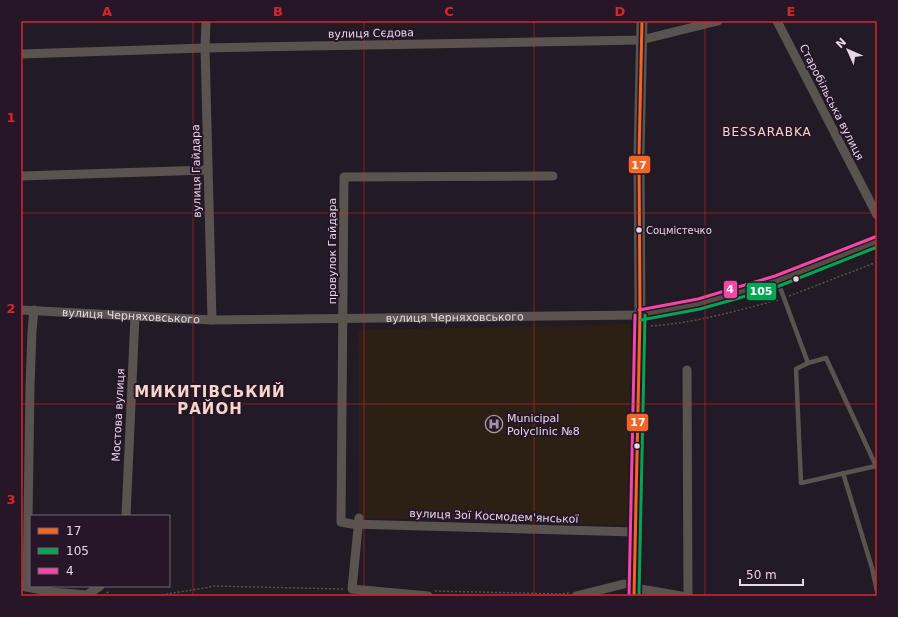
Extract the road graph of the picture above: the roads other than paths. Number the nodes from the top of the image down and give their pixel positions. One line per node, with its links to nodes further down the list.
1 (206, 21): 6 (street, вулиця Гайдара)
2 (642, 21): 5 (street)
3 (718, 21): 5 (street, вулиця Сєдова)
4 (777, 21): 11 (street, Старобільська вулиця)
5 (641, 40): 6 (street, вулиця Сєдова); 19 (street)
6 (205, 48): 7 (street, вулиця Сєдова); 8 (street, вулиця Гайдара)
7 (21, 54)
8 (208, 170): 9 (street); 18 (street, вулиця Гайдара)
9 (21, 176)
10 (553, 176): 17 (street, провулок Гайдара)
11 (877, 215)
12 (877, 242): 13 (main road, вулиця Черняховського)
13 (778, 281): 19 (main road, вулиця Черняховського); 20 (lane)
14 (21, 310): 15 (street, вулиця Черняховського)
15 (34, 310): 16 (street, вулиця Черняховського); 27 (street)
16 (135, 316): 18 (street, вулиця Черняховського); 23 (street, Мостова вулиця)
17 (343, 319): 18 (street, вулиця Черняховського); 19 (street, вулиця Черняховського); 24 (street, провулок Гайдара)
18 (212, 320)
19 (640, 321): 25 (main road)
20 (808, 363): 22 (lane); 22 (lane)
21 (687, 370): 33 (street)
22 (844, 473): 29 (lane)
23 (126, 515)
24 (357, 522): 25 (street, вулиця Зої Космодем'янської); 30 (street)
25 (635, 532): 26 (main road)
26 (632, 586): 31 (street); 32 (street)
27 (24, 587): 28 (street)
28 (99, 587)
29 (877, 591)
30 (428, 596)
31 (576, 596)
32 (681, 596)
33 (688, 596)

